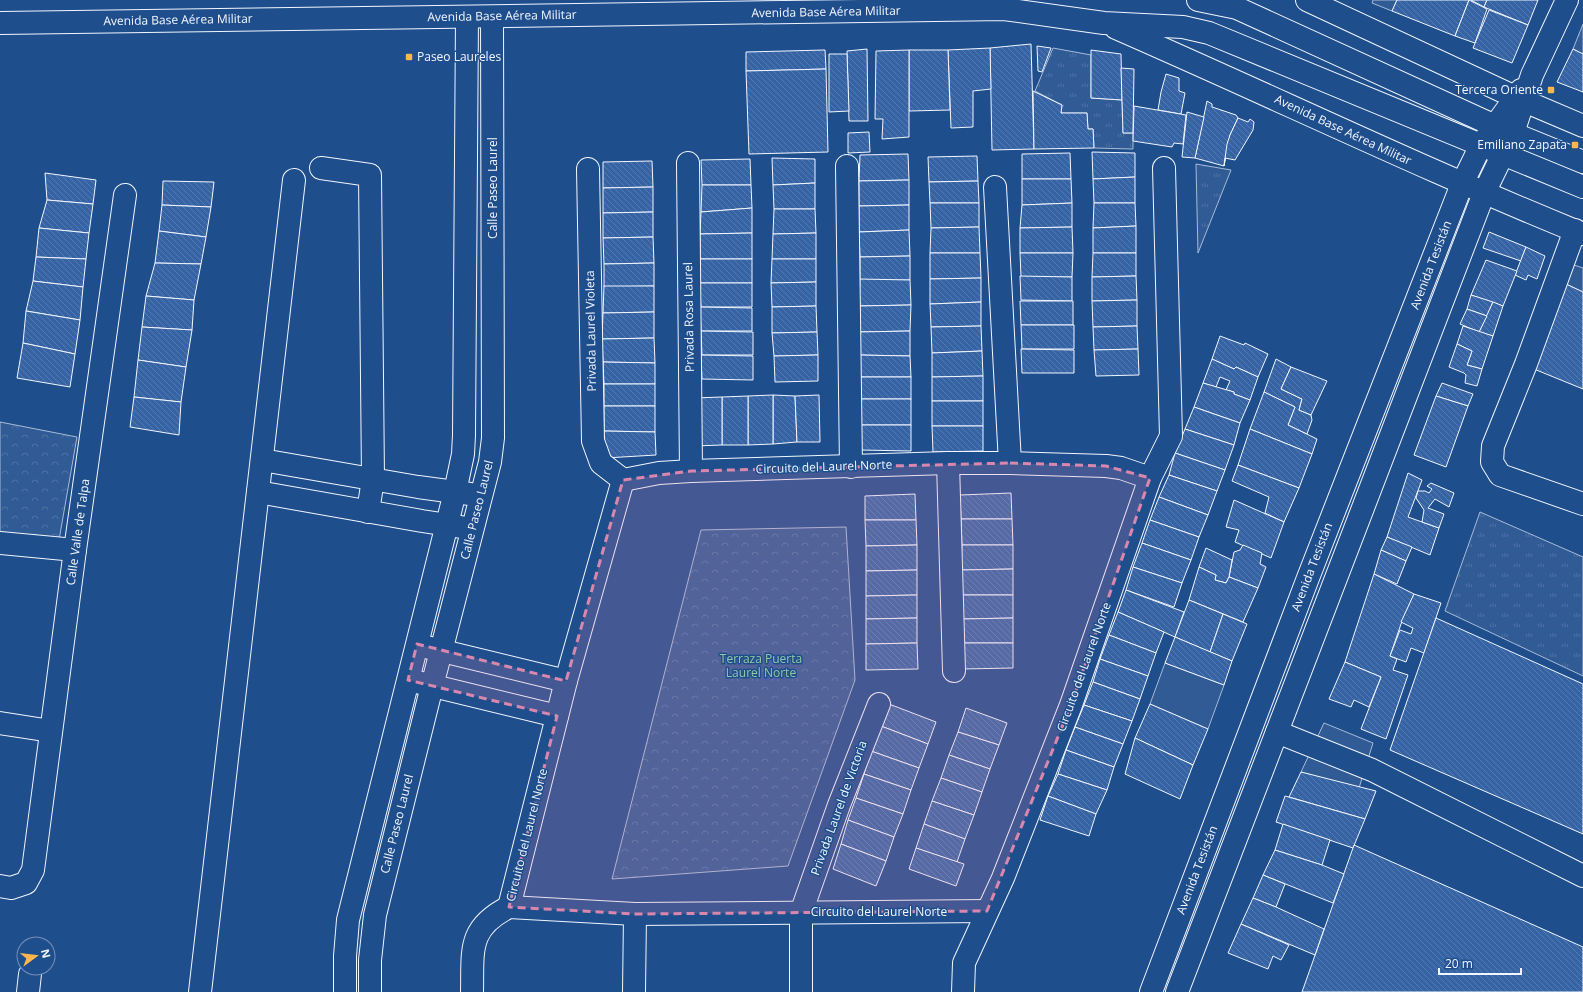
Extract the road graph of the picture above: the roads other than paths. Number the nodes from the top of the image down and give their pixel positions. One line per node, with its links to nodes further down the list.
1 (1035, 0): 6 (street, Avenida Base Aérea Militar)
2 (1198, 0): 13 (street)
3 (1307, 0): 11 (street)
4 (1567, 0): 11 (street)
5 (981, 5): 6 (street, Avenida Base Aérea Militar); 8 (street, Avenida Base Aérea Militar)
6 (1004, 9): 10 (street, Avenida Base Aérea Militar)
7 (467, 17): 8 (street, Avenida Base Aérea Militar); 9 (street, Avenida Base Aérea Militar); 38 (street, Calle Paseo Laurel)
8 (492, 17): 39 (street, Calle Paseo Laurel)
9 (0, 23)
10 (1104, 23): 14 (street, Avenida Base Aérea Militar); 23 (street, Avenida Base Aérea Militar)
11 (1520, 99): 12 (street); 13 (street)
12 (1583, 126)
13 (1504, 129): 14 (street, Avenida Tesistán); 15 (street, Avenida Tesistán); 16 (street)
14 (1481, 145): 15 (street, Avenida Base Aérea Militar); 23 (street, Avenida Tesistán)
15 (1503, 154): 25 (street, Avenida Base Aérea Militar); 26 (street, Avenida Tesistán)
16 (1583, 162)
17 (688, 163): 33 (street, Privada Rosa Laurel)
18 (848, 166): 32 (street)
19 (320, 168): 35 (street)
20 (1164, 168): 34 (street)
21 (588, 169): 36 (street, Privada Laurel Violeta)
22 (294, 180): 29 (street)
23 (1462, 184): 26 (street, Avenida Base Aérea Militar); 70 (street, Avenida Tesistán)
24 (996, 187): 31 (street)
25 (1583, 188)
26 (1484, 194): 28 (street, Avenida Base Aérea Militar); 56 (street, Avenida Tesistán)
27 (125, 195): 45 (street, Calle Valle de Talpa)
28 (1579, 232): 40 (street)
29 (262, 460): 35 (street); 37 (street)
30 (948, 463): 31 (street, Circuito del Laurel Norte); 32 (street, Circuito del Laurel Norte); 48 (street)
31 (1010, 463): 34 (street, Circuito del Laurel Norte)
32 (851, 467): 33 (street, Circuito del Laurel Norte)
33 (691, 471): 36 (street, Circuito del Laurel Norte)
34 (1150, 478): 60 (street, Circuito del Laurel Norte)
35 (373, 479): 38 (street); 41 (street)
36 (623, 480): 50 (street, Circuito del Laurel Norte)
37 (258, 492): 41 (street); 63 (street)
38 (456, 492): 39 (street); 42 (street, Calle Paseo Laurel)
39 (481, 496): 43 (street, Calle Paseo Laurel)
40 (1583, 504)
41 (368, 512): 42 (street)
42 (447, 524): 43 (street); 46 (street, Calle Paseo Laurel)
43 (472, 529): 47 (street, Calle Paseo Laurel)
44 (0, 543): 45 (street)
45 (75, 550): 55 (street, Calle Valle de Talpa)
46 (417, 644): 47 (street); 49 (street, Calle Paseo Laurel)
47 (441, 650): 50 (street); 51 (street, Calle Paseo Laurel)
48 (954, 671)
49 (408, 680): 51 (street); 64 (street, Calle Paseo Laurel)
50 (566, 681): 53 (street, Circuito del Laurel Norte)
51 (432, 686): 53 (street); 65 (street, Calle Paseo Laurel)
52 (878, 704): 61 (street, Privada Laurel de Victoria)
53 (557, 716): 59 (street, Circuito del Laurel Norte)
54 (0, 723): 55 (street)
55 (52, 732): 58 (street, Calle Valle de Talpa)
56 (1277, 732): 57 (street); 71 (street, Avenida Tesistán)
57 (1583, 876)
58 (0, 886)
59 (509, 907): 62 (street, Circuito del Laurel Norte); 66 (street)
60 (987, 911): 61 (street, Circuito del Laurel Norte); 69 (street)
61 (801, 913): 62 (street, Circuito del Laurel Norte); 68 (street, Privada Laurel de Victoria)
62 (635, 914): 67 (street)
63 (200, 992)
64 (345, 992)
65 (370, 992)
66 (472, 992)
67 (634, 992)
68 (801, 992)
69 (963, 992)
70 (1151, 992)
71 (1177, 992)

